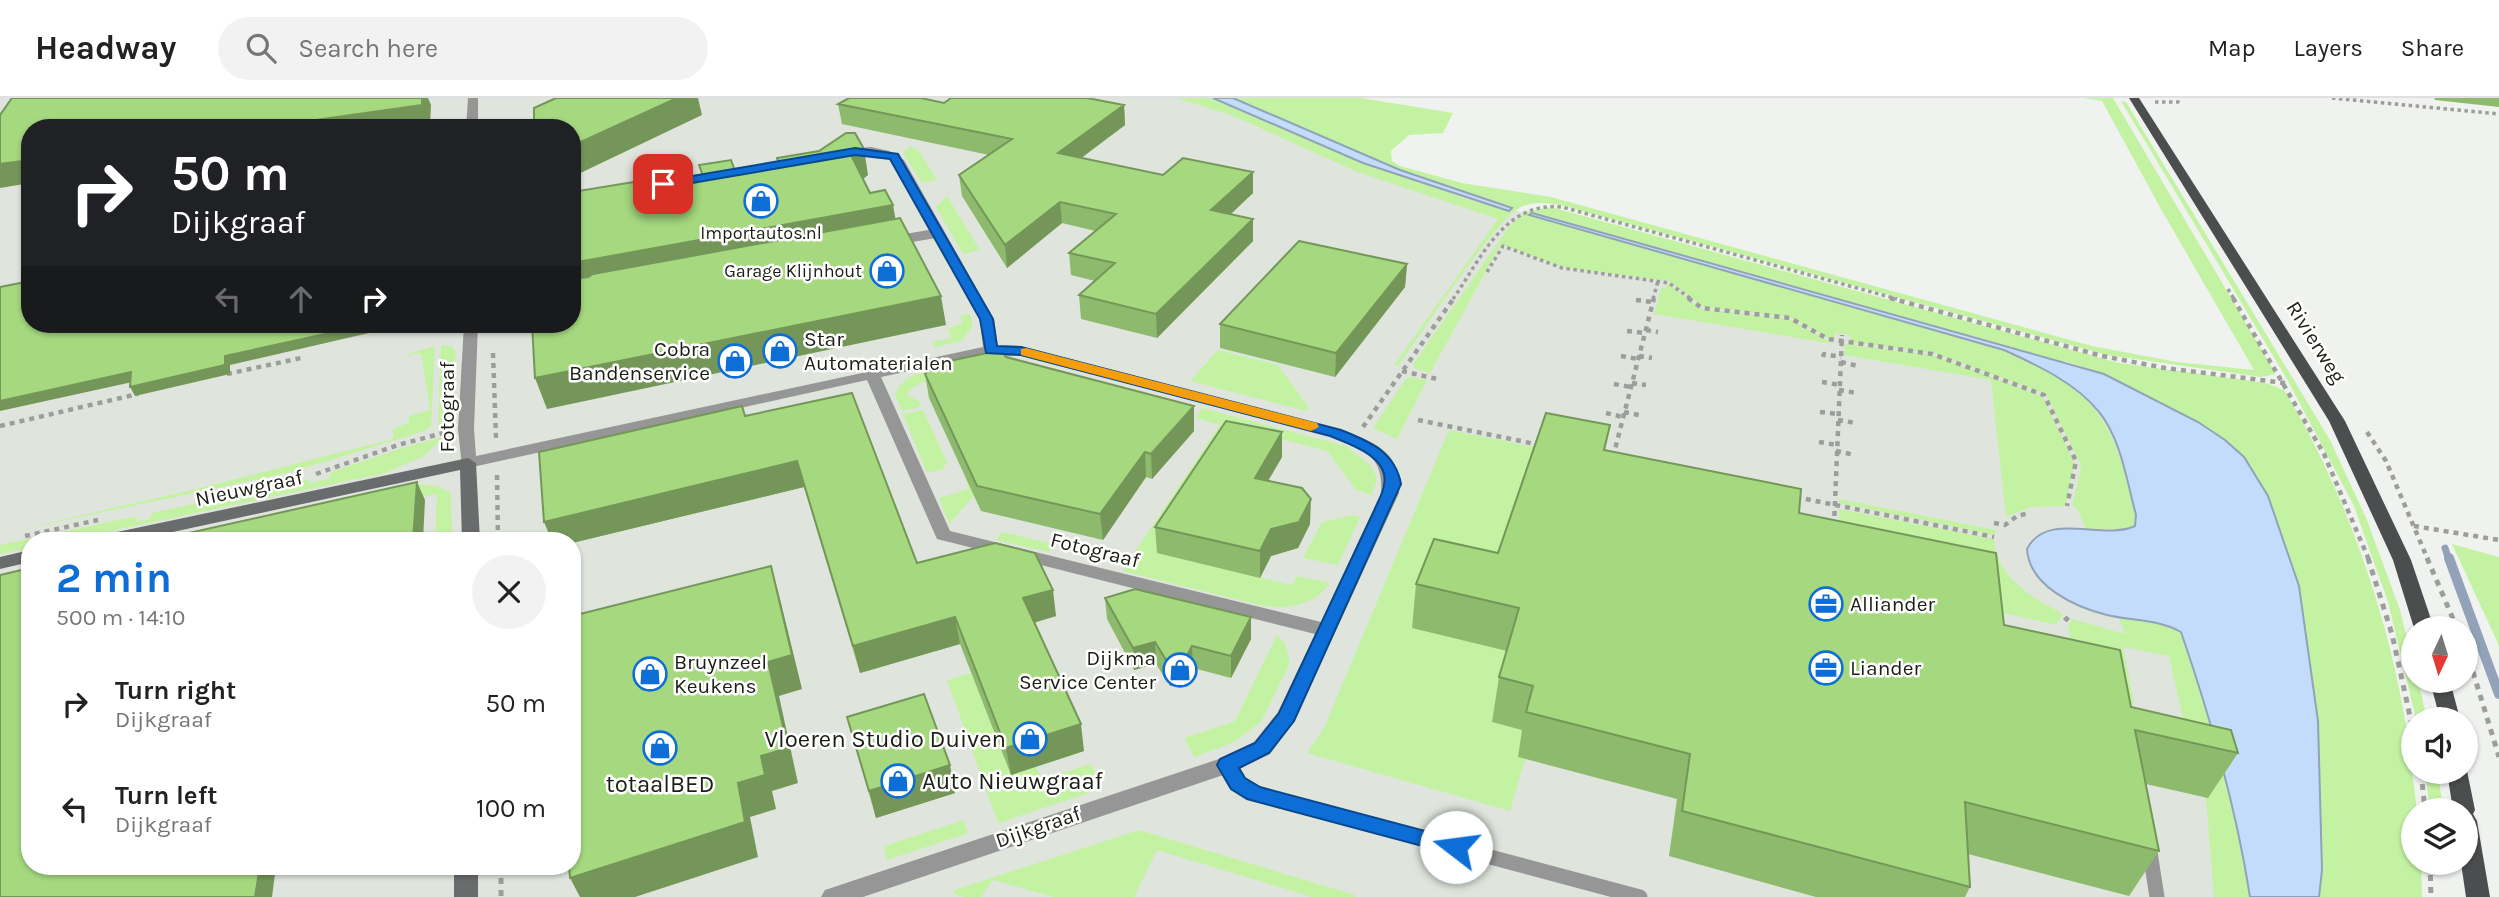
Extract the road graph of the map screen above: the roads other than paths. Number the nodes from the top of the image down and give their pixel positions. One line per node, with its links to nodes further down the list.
1 (472, 98): 3 (street)
2 (2134, 98): 15 (main road, Rivierweg)
3 (472, 119)
4 (829, 156): 5 (street)
5 (938, 233): 6 (lane); 8 (street)
6 (884, 243)
7 (471, 333): 10 (street, Fotograaf)
8 (991, 350): 9 (street, Fotograaf); 16 (street, Dijkgraaf)
9 (872, 374): 10 (street, Fotograaf); 16 (street, Fotograaf)
10 (468, 463): 11 (street, Nieuwgraaf); 12 (street)
11 (145, 532)
12 (471, 532)
13 (21, 558): 14 (street)
14 (0, 563)
15 (2420, 616)
16 (1326, 630): 17 (street, Dijkgraaf)
17 (1227, 765): 22 (street, Dijkgraaf); 23 (lane)
18 (2147, 835): 24 (lane)
19 (466, 875): 21 (street)
20 (2474, 875): 25 (main road)
21 (466, 897)
22 (833, 897)
23 (1640, 897)
24 (2157, 897)
25 (2477, 897)

